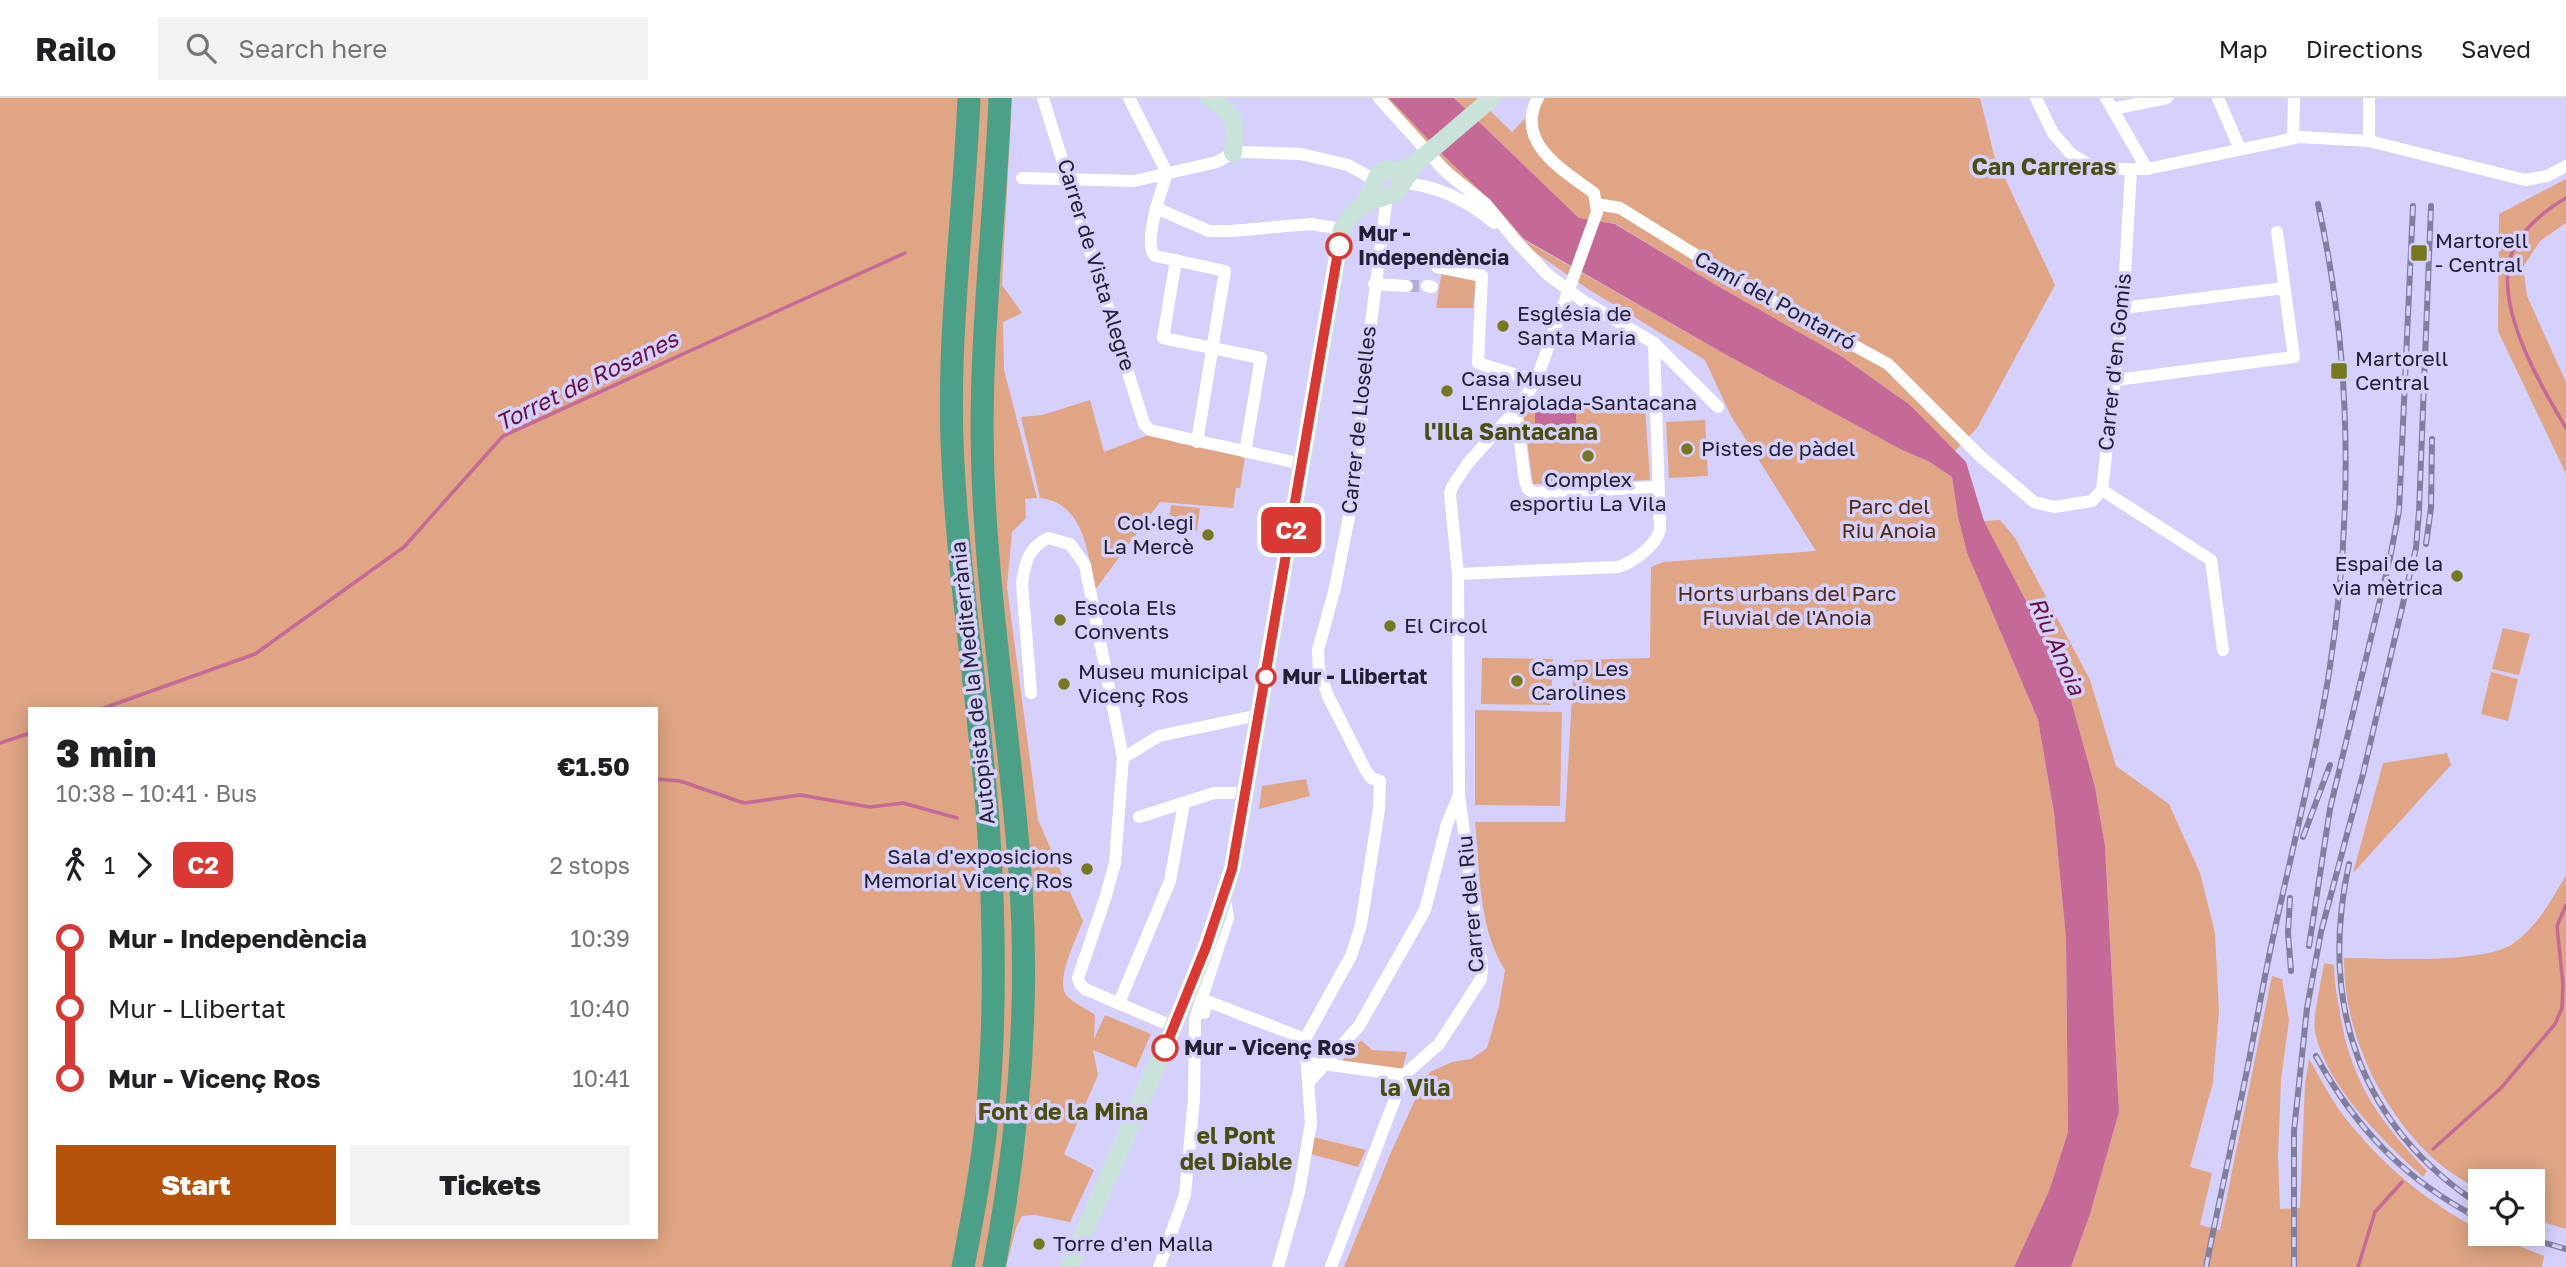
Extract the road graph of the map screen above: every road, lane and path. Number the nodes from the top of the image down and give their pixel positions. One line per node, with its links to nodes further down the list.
1 (969, 98): 68 (highway, Autopista de la Mediterrània)
2 (1000, 98): 69 (highway, Autopista de la Mediterrània)
3 (1044, 98): 24 (street, Carrer de Vista Alegre)
4 (1129, 98): 22 (street)
5 (1209, 98): 18 (main road)
6 (1379, 98): 31 (street)
7 (1538, 98): 27 (street)
8 (2036, 98): 21 (street)
9 (2166, 98): 14 (street)
10 (2218, 98): 17 (street)
11 (2294, 98): 15 (street)
12 (2369, 98): 16 (street)
13 (1486, 103): 25 (main road)
14 (2109, 103): 20 (street)
15 (2293, 138): 16 (street); 17 (street)
16 (2369, 141): 19 (street)
17 (2240, 149): 20 (street)
18 (1233, 153): 22 (street); 26 (street)
19 (2566, 166)
20 (2147, 169): 21 (street)
21 (2132, 170): 38 (street, Carrer d'en Gomis)
22 (1167, 173): 24 (street); 28 (street)
23 (1022, 178): 24 (street)
24 (1070, 179): 45 (street, Carrer de Vista Alegre)
25 (1400, 179): 26 (main road); 26 (main road); 31 (street)
26 (1381, 189): 29 (main road); 34 (street, Carrer de Lloselles)
27 (1597, 204): 37 (street); 49 (street, Camí del Pontarró)
28 (1156, 208): 29 (street); 32 (street)
29 (1342, 229): 47 (main road)
30 (2277, 232): 36 (street)
31 (1516, 241): 37 (street)
32 (1175, 260): 40 (street); 40 (street)
33 (1437, 267): 42 (street)
34 (1374, 284): 35 (street); 62 (street, Carrer de Lloselles)
35 (1407, 286)
36 (2284, 288): 38 (street); 41 (street)
37 (1567, 290): 39 (street); 42 (street)
38 (2123, 308): 41 (street, Carrer d'en Gomis)
39 (1654, 343): 43 (street); 48 (street)
40 (1212, 348): 45 (street); 46 (street)
41 (2116, 380): 49 (street, Carrer d'en Gomis)
42 (1536, 381): 44 (street)
43 (1718, 407)
44 (1516, 410): 48 (street); 50 (street)
45 (1197, 442): 46 (street)
46 (1245, 453): 47 (street)
47 (1302, 464): 53 (main road)
48 (1658, 487): 50 (street)
49 (2102, 490): 51 (street)
50 (1458, 574): 56 (street)
51 (2224, 650)
52 (1031, 693): 54 (street)
53 (1259, 715): 54 (street); 55 (main road)
54 (1123, 758): 60 (street)
55 (1246, 793): 57 (street); 59 (main road)
56 (1459, 795): 65 (street); 66 (street, Carrer del Riu)
57 (1184, 803): 58 (street); 60 (street)
58 (1139, 817)
59 (1224, 896): 61 (main road); 63 (street)
60 (1119, 1003): 61 (street)
61 (1174, 1027): 70 (main road)
62 (1305, 1039): 63 (street); 64 (street)
63 (1195, 1054): 71 (street)
64 (1305, 1055): 65 (street); 67 (street)
65 (1321, 1066): 66 (street); 67 (street)
66 (1404, 1075): 73 (street, Carrer del Riu)
67 (1309, 1082): 72 (street)
68 (963, 1267)
69 (994, 1267)
70 (1069, 1267)
71 (1159, 1267)
72 (1278, 1267)
73 (1331, 1267)

